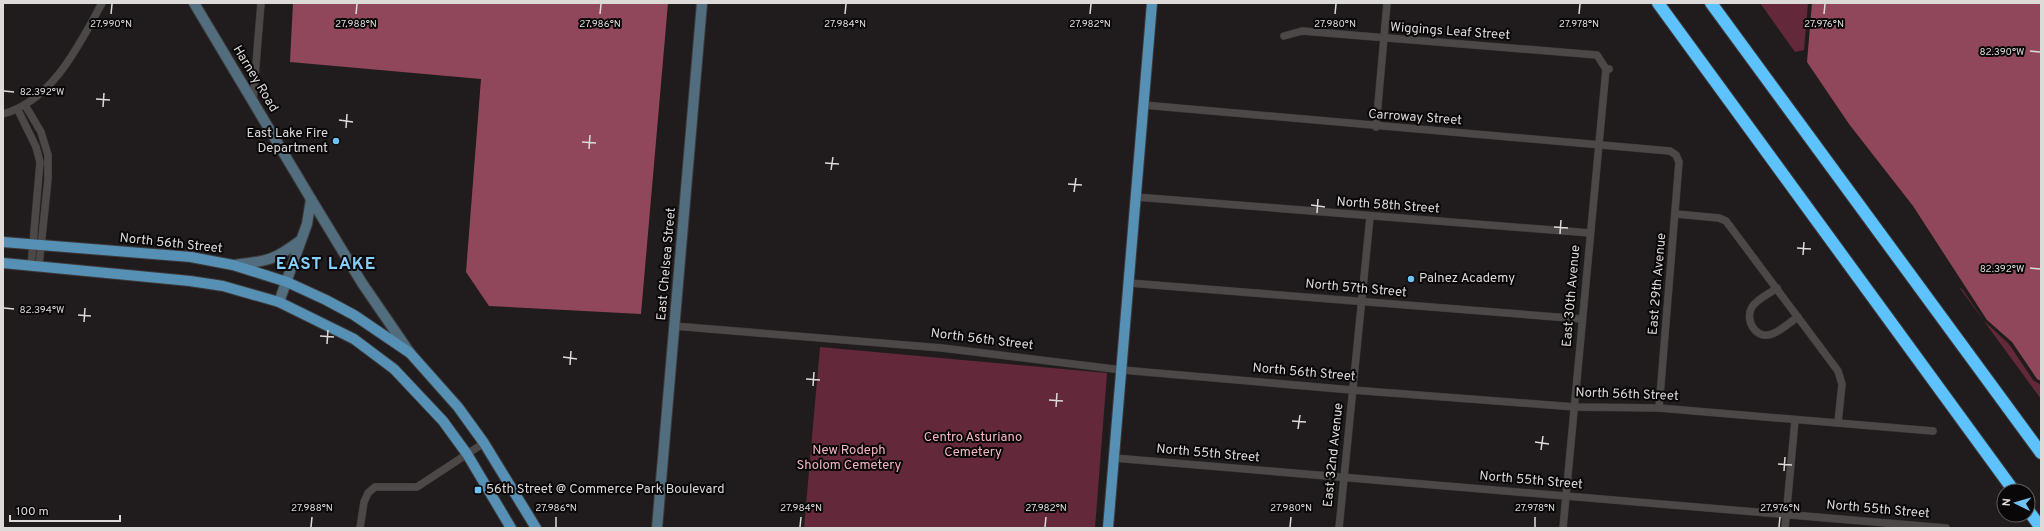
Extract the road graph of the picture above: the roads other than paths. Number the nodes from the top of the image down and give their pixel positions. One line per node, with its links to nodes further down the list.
1 (102, 3): 13 (street)
2 (194, 3): 12 (street, Harney Road)
3 (260, 3): 12 (street)
4 (702, 3): 38 (street, East Chelsea Street)
5 (1152, 3): 14 (main road)
6 (1387, 3): 10 (street)
7 (1658, 3): 52 (highway)
8 (1712, 3): 48 (highway)
9 (1284, 36): 10 (street, Wiggings Leaf Street)
10 (1384, 39): 11 (street, Wiggings Leaf Street); 17 (street)
11 (1608, 69): 18 (street, East 30th Avenue)
12 (252, 101): 21 (street, Harney Road)
13 (25, 105): 15 (street); 27 (street)
14 (1144, 106): 17 (street, Carroway Street); 20 (main road)
15 (18, 110): 16 (street); 27 (street)
16 (3, 114)
17 (1376, 127): 18 (street, Carroway Street)
18 (1598, 143): 19 (street, Carroway Street); 24 (street, East 30th Avenue)
19 (1679, 162): 22 (street, East 29th Avenue)
20 (1136, 197): 23 (street, North 58th Street); 32 (main road)
21 (311, 199): 25 (street); 39 (street, Harney Road)
22 (1676, 214): 33 (street); 43 (street, East 29th Avenue)
23 (1370, 217): 24 (street, North 58th Street); 35 (street, East 32nd Avenue)
24 (1590, 233): 37 (street, East 30th Avenue)
25 (301, 240): 29 (street); 31 (street)
26 (3, 242): 27 (main road, North 56th Street)
27 (37, 244): 29 (main road, North 56th Street); 30 (street)
28 (3, 263): 30 (main road)
29 (233, 265): 31 (main road, North 56th Street)
30 (35, 266): 34 (main road)
31 (287, 282): 34 (street); 39 (main road, North 56th Street)
32 (1129, 283): 35 (street, North 57th Street); 40 (main road)
33 (1777, 288): 36 (street); 36 (street)
34 (278, 302): 49 (main road)
35 (1362, 302): 37 (street, North 57th Street); 41 (street, East 32nd Avenue)
36 (1798, 317): 45 (street)
37 (1582, 319): 42 (street, East 30th Avenue)
38 (674, 326): 40 (street, North 56th Street); 58 (street, East Chelsea Street)
39 (410, 353): 47 (main road, North 56th Street)
40 (1122, 370): 41 (street, North 56th Street); 50 (main road)
41 (1352, 390): 42 (street, North 56th Street); 51 (street, East 32nd Avenue)
42 (1575, 407): 43 (street, North 56th Street); 53 (street, East 30th Avenue)
43 (1659, 408): 44 (street, North 56th Street)
44 (1795, 420): 45 (street, North 56th Street); 54 (street)
45 (1838, 423): 46 (street, North 56th Street)
46 (1933, 431)
47 (484, 442): 49 (street); 57 (main road, North 56th Street)
48 (2041, 453)
49 (467, 454): 55 (street); 56 (main road)
50 (1114, 458): 51 (street, North 55th Street); 59 (main road)
51 (1343, 477): 53 (street, North 55th Street); 60 (street, East 32nd Avenue)
52 (2008, 483)
53 (1565, 496): 54 (street, North 55th Street); 61 (street, East 30th Avenue)
54 (1786, 514): 62 (street); 63 (street, North 55th Street)
55 (360, 528)
56 (511, 528)
57 (536, 528)
58 (657, 528)
59 (1108, 528)
60 (1339, 528)
61 (1563, 528)
62 (1785, 528)
63 (1946, 528)

